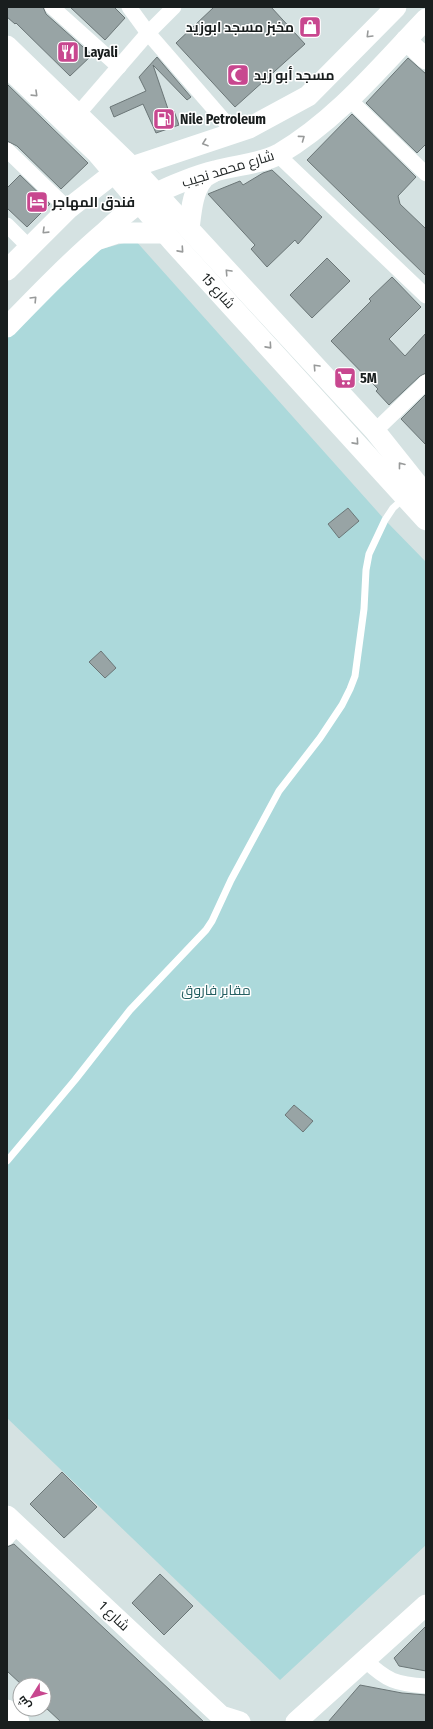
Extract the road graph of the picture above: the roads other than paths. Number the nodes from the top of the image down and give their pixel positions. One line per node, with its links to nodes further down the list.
1 (52, 7): 11 (street)
2 (130, 7): 6 (street)
3 (174, 7): 6 (street)
4 (386, 11): 14 (street, one-way to 14)
5 (426, 19): 7 (street, شارع محمد نجيب)
6 (148, 33): 11 (street); 14 (street)
7 (406, 40): 9 (street); 12 (street, شارع محمد نجيب)
8 (7, 46): 13 (street, شارع 15)
9 (426, 59)
10 (7, 67): 15 (street, شارع 15, one-way to 15)
11 (119, 67): 13 (street)
12 (349, 99): 18 (street, شارع محمد نجيب, one-way to 12); 21 (street)
13 (78, 114): 15 (street, شارع 15)
14 (234, 132): 17 (street, one-way to 17)
15 (102, 148): 17 (street); 19 (street, شارع 15); 23 (street)
16 (7, 150): 23 (street)
17 (185, 150): 19 (street)
18 (278, 155): 20 (street, شارع محمد نجيب); 30 (street)
19 (122, 170): 22 (street, شارع 15); 23 (street)
20 (214, 171): 22 (street, شارع محمد نجيب); 25 (street)
21 (426, 174)
22 (147, 199): 25 (street, شارع 15); 26 (street, شارع 15); 27 (street, شارع محمد نجيب)
23 (74, 205): 28 (street, one-way to 28)
24 (7, 225): 28 (street)
25 (188, 229): 33 (street, شارع 15, one-way to 25)
26 (165, 233): 27 (street); 34 (street, شارع 15, one-way to 34)
27 (95, 240): 31 (street, شارع محمد نجيب, one-way to 27)
28 (29, 247): 29 (street)
29 (7, 270)
30 (426, 296)
31 (7, 327)
32 (426, 382): 33 (street)
33 (375, 431): 34 (street, شارع 15, one-way to 33)
34 (416, 496): 35 (street, شارع 15); 36 (lane)
35 (426, 520)
36 (7, 1161)
37 (11, 1526): 42 (street, شارع 1)
38 (426, 1605): 39 (street)
39 (365, 1660): 40 (street); 44 (street)
40 (426, 1686)
41 (7, 1710): 43 (street)
42 (225, 1720)
43 (19, 1722)
44 (297, 1722)

